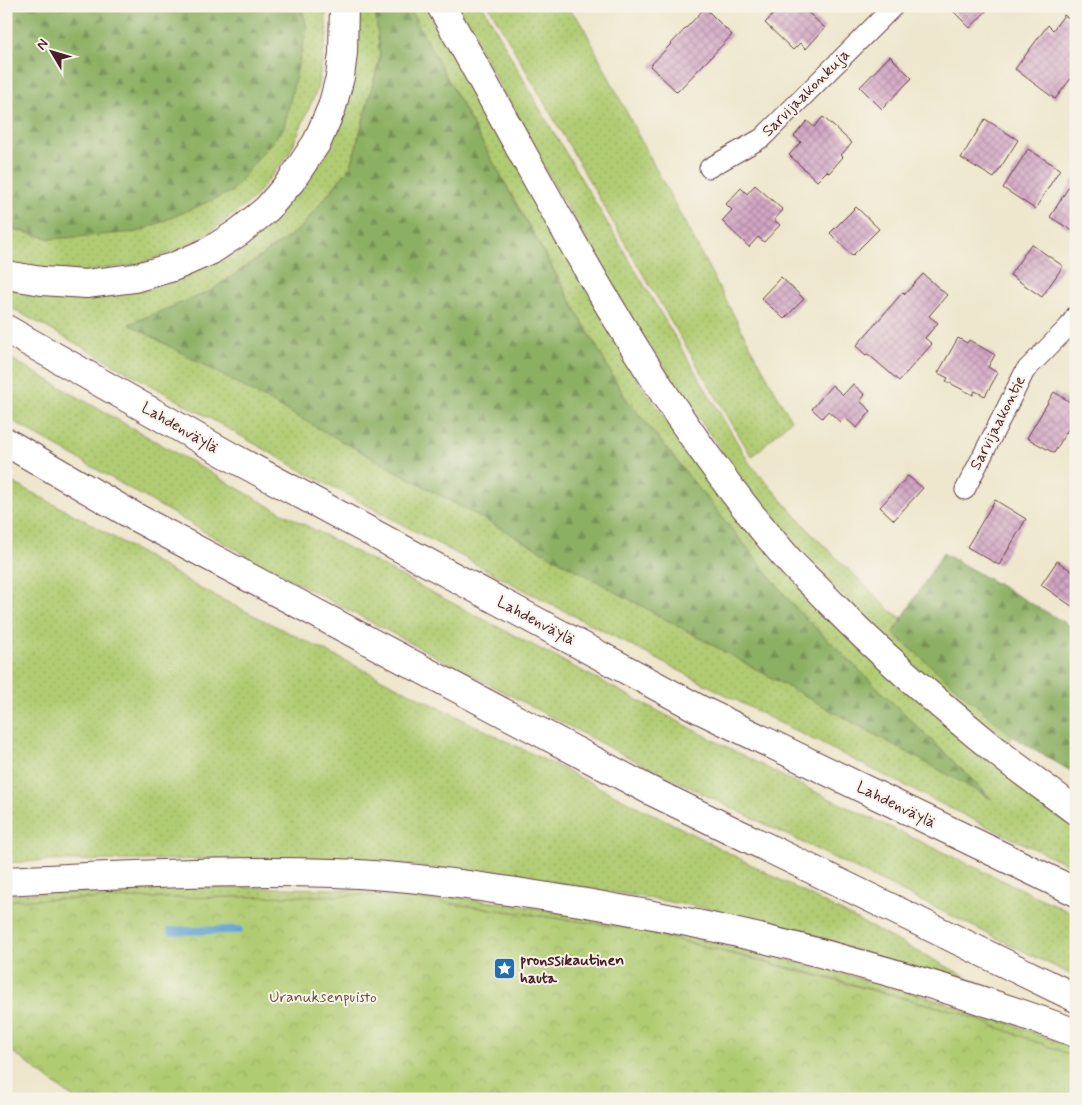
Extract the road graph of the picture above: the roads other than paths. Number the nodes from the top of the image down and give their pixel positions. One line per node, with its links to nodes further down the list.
1 (344, 6): 5 (highway)
2 (441, 6): 10 (highway)
3 (894, 6): 4 (street, Sarvijaakonkuja)
4 (709, 168)
5 (6, 275)
6 (1076, 315): 9 (street, Sarvijaakontie)
7 (6, 329): 12 (highway, Lahdenväylä)
8 (6, 442): 13 (highway)
9 (965, 490)
10 (1076, 811)
11 (6, 881): 14 (highway)
12 (1076, 892)
13 (1076, 998)
14 (1076, 1033)

